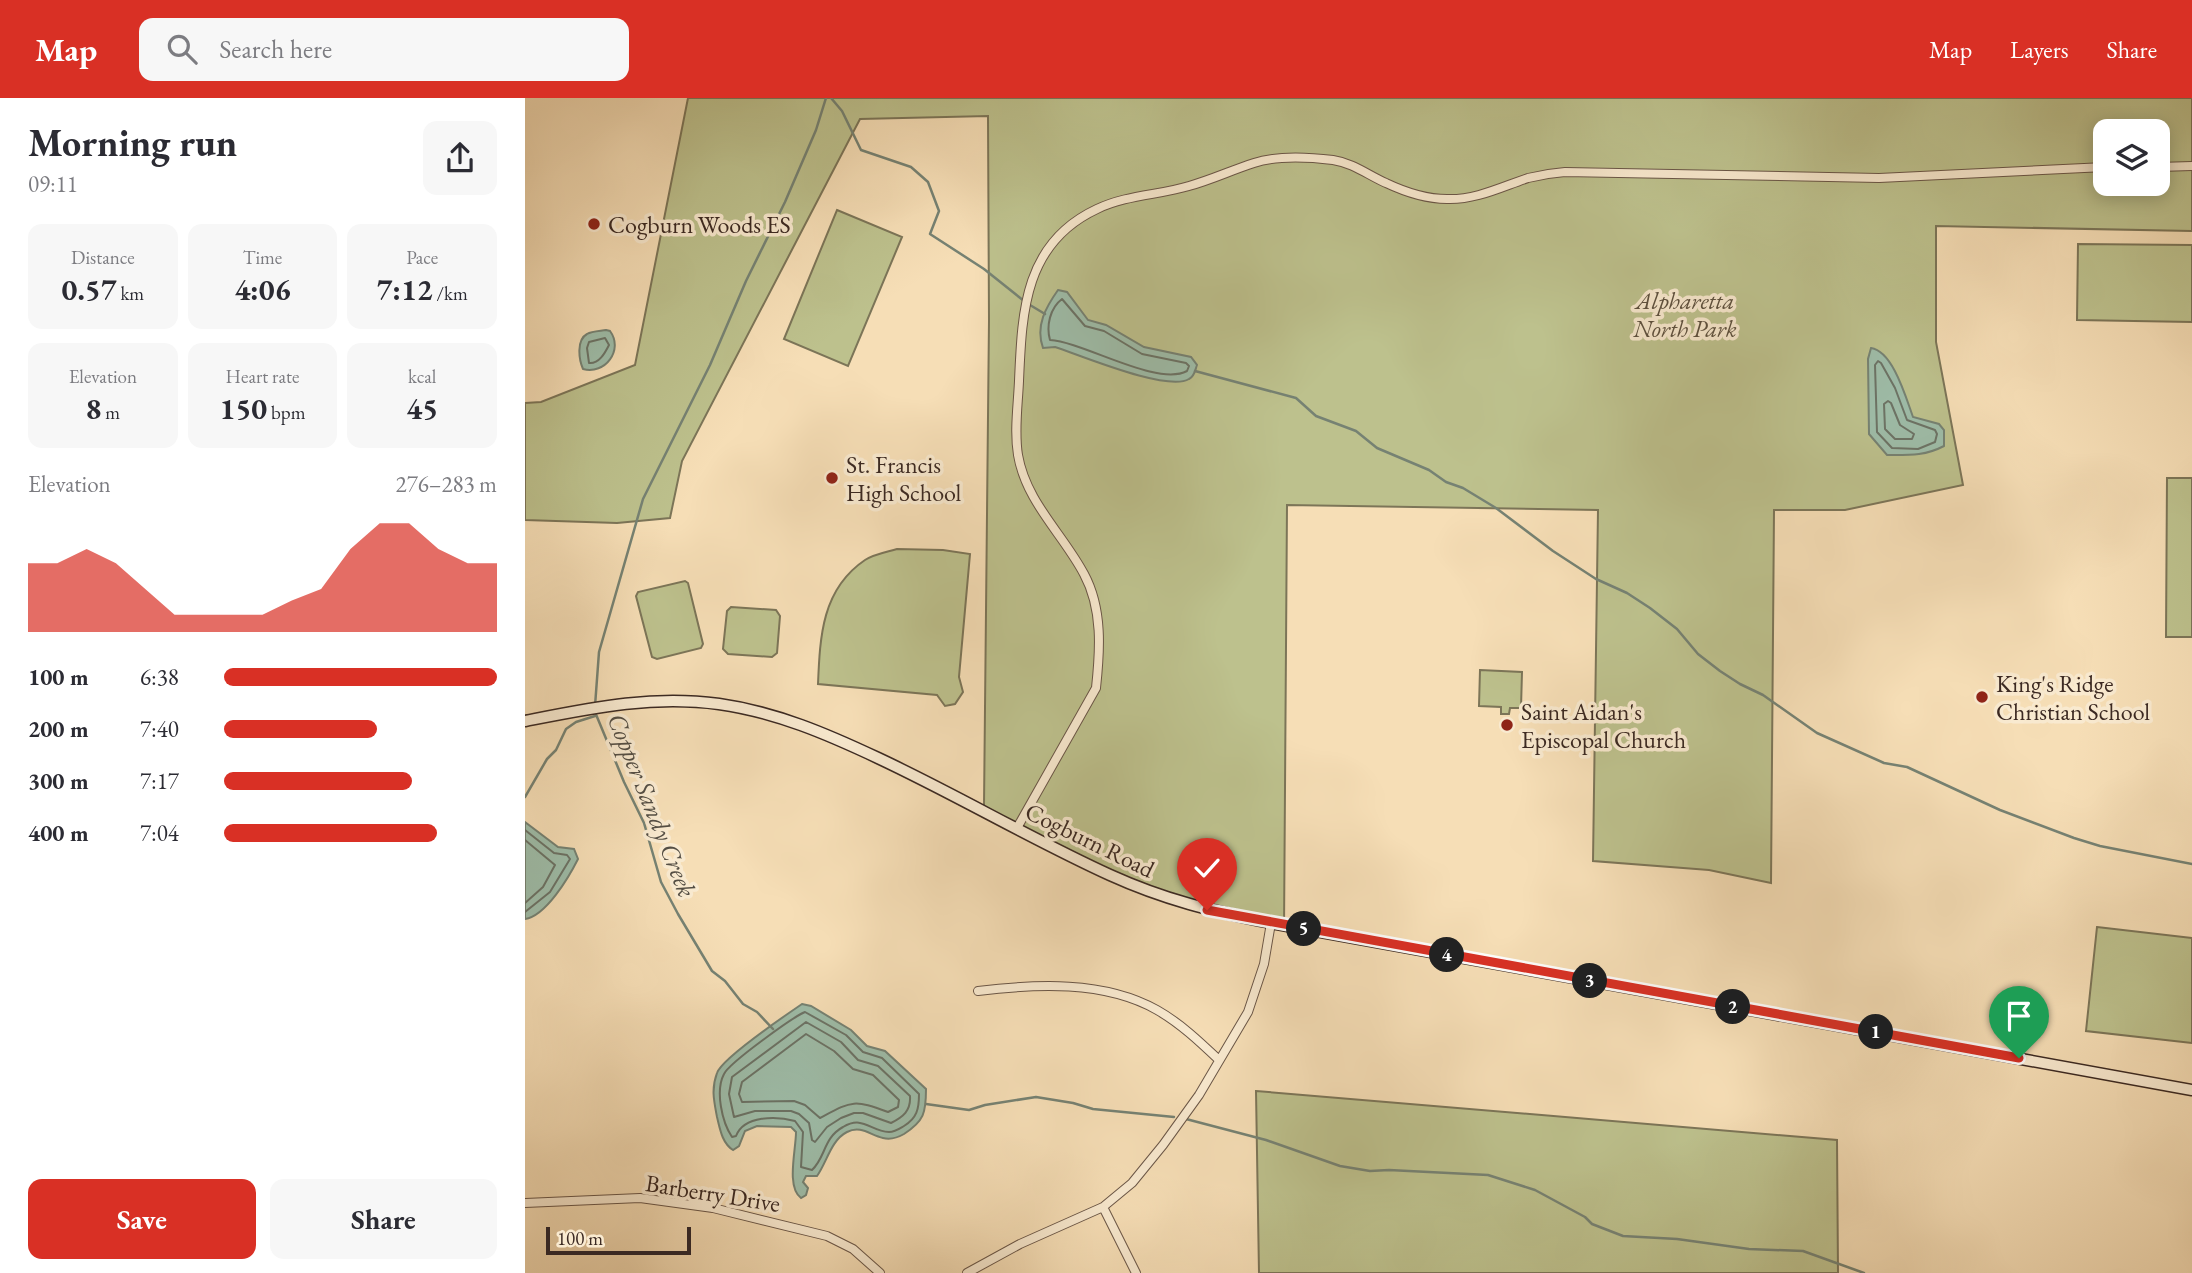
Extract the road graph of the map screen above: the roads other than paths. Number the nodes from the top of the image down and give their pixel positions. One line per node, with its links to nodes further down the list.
1 (2192, 166): 2 (street)
2 (2170, 167)
3 (2093, 168): 5 (street)
4 (525, 721): 5 (street, Cogburn Road)
5 (1017, 828): 6 (street, Cogburn Road)
6 (1271, 923): 8 (street); 9 (street, Cogburn Road)
7 (978, 991): 8 (street)
8 (1219, 1060): 11 (street)
9 (2192, 1090)
10 (525, 1203): 12 (street, Barberry Drive)
11 (1103, 1207): 13 (street); 14 (street)
12 (880, 1273)
13 (967, 1273)
14 (1136, 1273)

